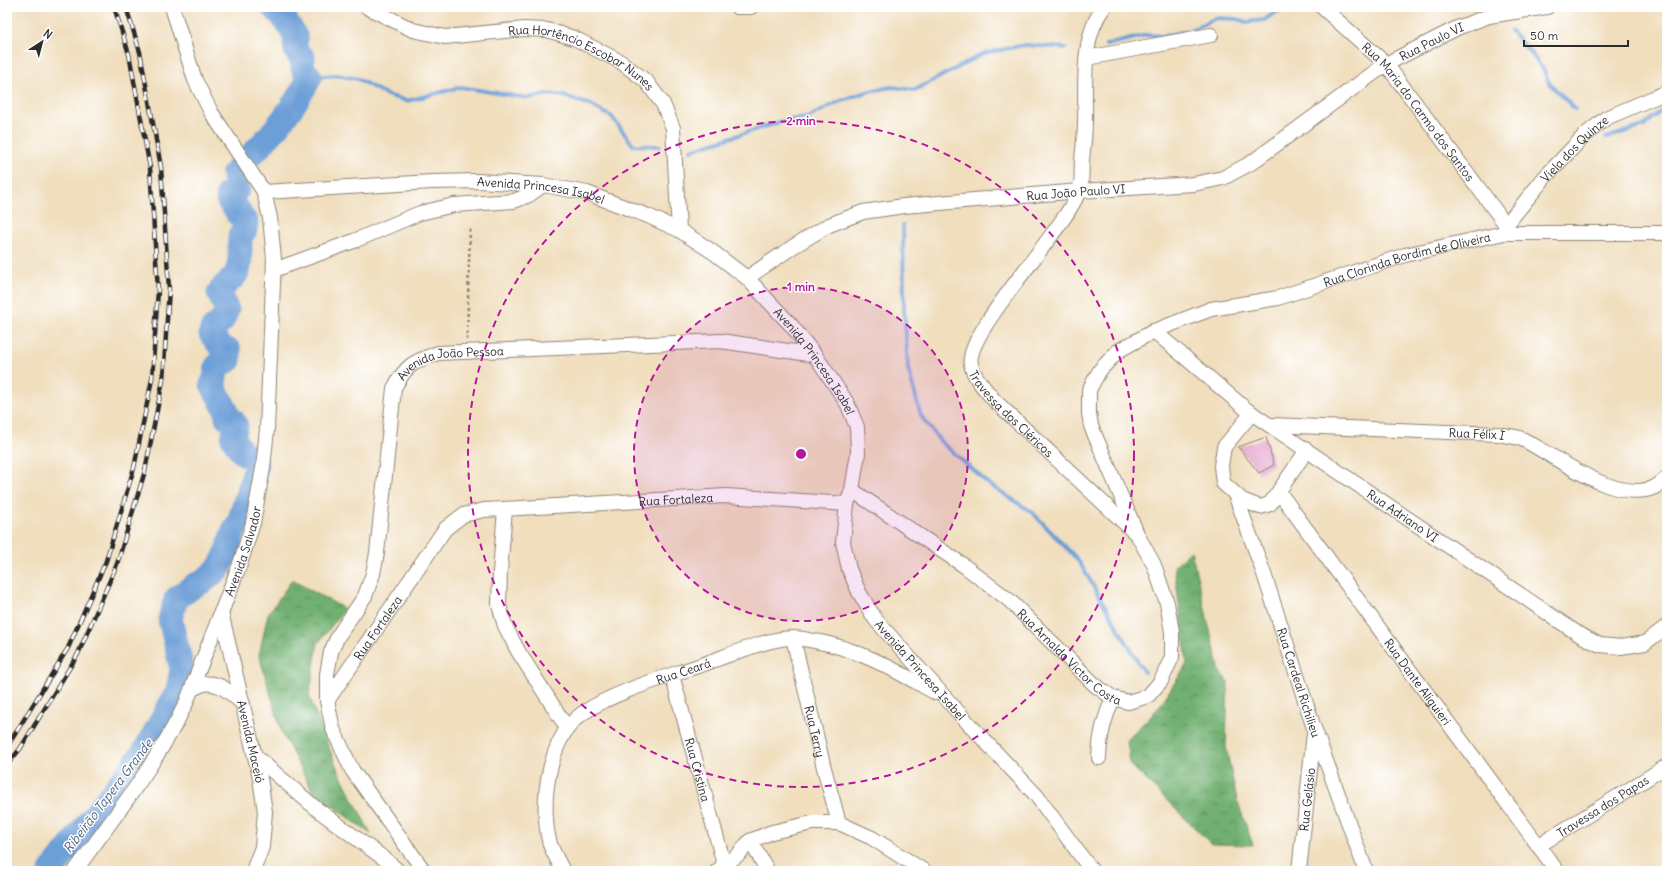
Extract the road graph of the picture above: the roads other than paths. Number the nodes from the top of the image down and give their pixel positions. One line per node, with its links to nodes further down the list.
1 (172, 7): 14 (street)
2 (367, 7): 16 (street, Rua Hortêncio Escobar Nunes)
3 (738, 7): 4 (street)
4 (751, 7)
5 (1104, 7): 9 (street)
6 (1322, 7): 10 (street, Rua Maria do Carmo dos Santos)
7 (1547, 7): 10 (street, Rua Paulo VI)
8 (1211, 36): 9 (street)
9 (1087, 58): 13 (street)
10 (1386, 64): 13 (street, Rua João Paulo VI); 15 (street, Rua Maria do Carmo dos Santos)
11 (1667, 92): 15 (street, Viela dos Quinze)
12 (542, 185): 14 (street, Avenida Princesa Isabel); 16 (street, Avenida Princesa Isabel); 18 (street)
13 (1080, 191): 19 (street, Rua João Paulo VI); 31 (street, Travessa dos Cléricos)
14 (264, 192): 18 (street, Avenida Salvador)
15 (1505, 229): 17 (street, Rua Clorinda Bordim de Oliveira); 20 (street, Rua Clorinda Bordim de Oliveira)
16 (680, 230): 19 (street, Avenida Princesa Isabel)
17 (1667, 233)
18 (274, 270): 32 (street, Avenida Salvador)
19 (747, 278): 21 (street, Avenida Princesa Isabel)
20 (1154, 331): 22 (street, Rua Adriano VI); 31 (street, Rua Arnaldo Victor Costa)
21 (815, 355): 26 (street, Avenida Princesa Isabel); 39 (street, Avenida João Pessoa)
22 (1252, 413): 23 (street, Rua Adriano VI); 28 (street)
23 (1271, 425): 24 (street, Rua Adriano VI); 25 (street, Rua Félix I)
24 (1307, 450): 27 (street); 33 (street, Rua Adriano VI)
25 (1667, 478)
26 (852, 490): 29 (street, Avenida Princesa Isabel); 38 (street, Rua Arnaldo Victor Costa)
27 (1279, 492): 28 (street); 48 (street, Rua Dante Aliguieri)
28 (1235, 494): 42 (street, Rua Cardeal Richilieu)
29 (847, 504): 30 (street, Rua Fortaleza); 37 (street, Avenida Princesa Isabel)
30 (504, 509): 39 (street, Rua Fortaleza); 41 (street)
31 (1138, 536): 38 (street, Rua Arnaldo Victor Costa)
32 (221, 612): 36 (street, Avenida Salvador); 40 (street, Avenida Maceió)
33 (1667, 626)
34 (793, 638): 35 (street, Rua Ceará); 37 (street, Rua Ceará); 46 (street, Rua Terry)
35 (672, 675): 41 (street, Rua Ceará); 49 (street, Rua Cristina)
36 (192, 689): 40 (street); 51 (street, Avenida Salvador)
37 (946, 698): 58 (street, Avenida Princesa Isabel)
38 (1113, 698): 44 (street)
39 (327, 701): 54 (street, Avenida João Pessoa)
40 (243, 704): 43 (street, Avenida Maceió)
41 (567, 728): 55 (street, Rua Ceará)
42 (1314, 728): 59 (street, Rua Gelásio); 60 (street, Rua Cardeal Richilieu)
43 (255, 756): 52 (street, Avenida Maceió); 53 (street)
44 (1099, 758)
45 (1667, 766): 48 (street, Travessa dos Papas)
46 (839, 823): 47 (street); 57 (street)
47 (750, 840): 49 (street); 56 (street)
48 (1538, 846): 50 (street, Rua Dante Aliguieri)
49 (721, 868)
50 (1554, 870)
51 (75, 871)
52 (253, 871)
53 (398, 871)
54 (424, 871)
55 (563, 871)
56 (768, 871)
57 (924, 871)
58 (1092, 871)
59 (1299, 871)
60 (1366, 871)

